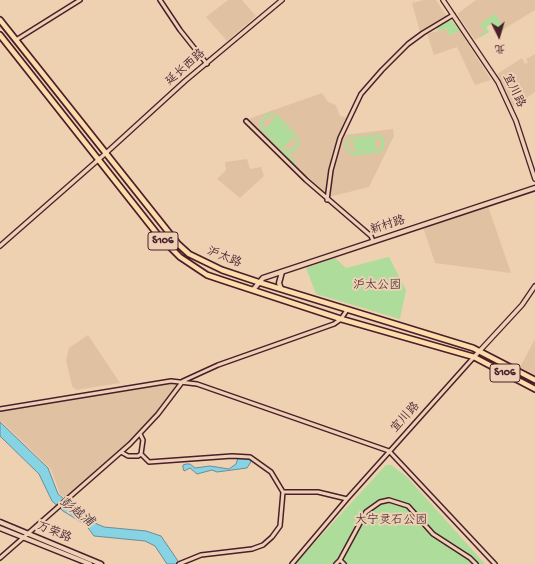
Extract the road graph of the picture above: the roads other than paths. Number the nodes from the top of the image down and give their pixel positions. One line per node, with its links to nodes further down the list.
1 (80, 0): 9 (street)
2 (160, 0): 10 (street)
3 (282, 0): 10 (street, 延长西路)
4 (442, 0): 5 (street, 宜川路)
5 (453, 16): 14 (street, 宜川路); 16 (street)
6 (0, 20): 7 (main road, 沪太路 / S106)
7 (2, 26): 9 (main road, 沪太路 / S106)
8 (0, 35): 13 (main road, 沪太路 / S106)
9 (16, 40): 12 (main road, 沪太路 / S106)
10 (207, 64): 12 (street, 延长西路)
11 (246, 121): 16 (street)
12 (106, 153): 13 (street, 延长西路); 20 (main road, 沪太路 / S106)
13 (99, 160): 18 (street, 延长西路); 23 (main road, 沪太路 / S106)
14 (535, 179)
15 (535, 188): 17 (main road, 新村路)
16 (327, 200): 17 (street)
17 (372, 241): 19 (main road, 新村路)
18 (0, 246)
19 (282, 272): 20 (main road, 新村路); 22 (main road)
20 (258, 282): 22 (main road, 沪太路 / S106); 23 (main road)
21 (535, 286): 26 (street, 宜川路)
22 (281, 289): 24 (main road, 沪太路 / S106)
23 (253, 290): 25 (main road, 沪太路 / S106)
24 (347, 310): 25 (street); 26 (main road, 沪太路 / S106)
25 (342, 319): 27 (main road, 沪太路 / S106); 29 (street)
26 (480, 351): 27 (street, 宜川路); 28 (main road, 沪太路 / S106)
27 (474, 357): 30 (main road, 沪太路 / S106); 33 (street, 宜川路)
28 (535, 380)
29 (183, 381): 31 (street); 32 (street); 33 (street)
30 (535, 389)
31 (0, 409)
32 (140, 434): 34 (street); 35 (street)
33 (389, 451): 37 (street, 宜川路); 51 (street)
34 (121, 452): 35 (street); 40 (street)
35 (141, 454): 36 (street)
36 (283, 492): 37 (street); 44 (street)
37 (346, 499): 47 (street, 宜川路)
38 (0, 522): 40 (main road, 万荣路)
39 (0, 528): 41 (main road, 万荣路)
40 (29, 534): 41 (street); 46 (main road, 万荣路)
41 (24, 537): 42 (street); 45 (main road, 万荣路)
42 (0, 558)
43 (340, 560): 48 (street); 49 (street); 50 (street)
44 (180, 563)
45 (90, 564)
46 (101, 564)
47 (292, 564)
48 (336, 564)
49 (344, 564)
50 (476, 564)
51 (495, 564)

